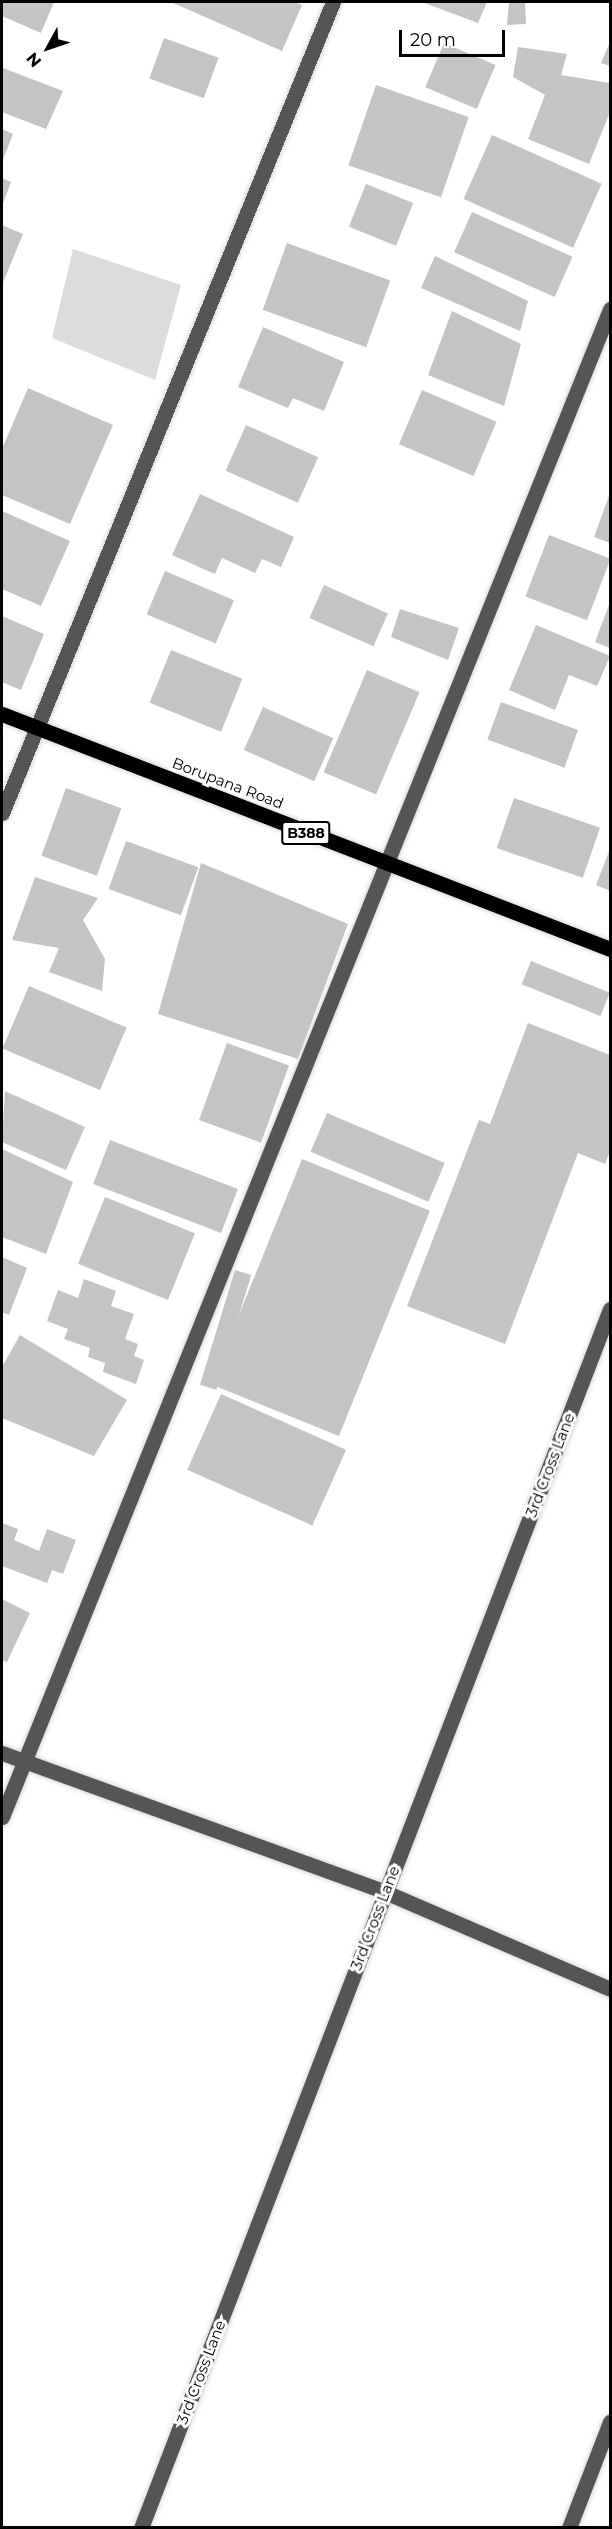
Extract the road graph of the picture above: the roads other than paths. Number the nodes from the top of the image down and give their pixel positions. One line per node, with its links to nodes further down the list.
1 (333, 2): 4 (street)
2 (610, 309): 6 (street)
3 (2, 714): 4 (main road, Borupana Road / B388)
4 (34, 727): 5 (street); 6 (main road, Borupana Road / B388)
5 (2, 813)
6 (389, 865): 7 (main road, Borupana Road / B388); 10 (street)
7 (610, 949)
8 (610, 1309): 12 (street, 3rd Cross Lane)
9 (2, 1754): 10 (street)
10 (23, 1762): 11 (street); 12 (street)
11 (2, 1816)
12 (385, 1892): 13 (street); 15 (street, 3rd Cross Lane)
13 (610, 1989)
14 (610, 2422): 16 (street)
15 (141, 2528)
16 (569, 2528)

